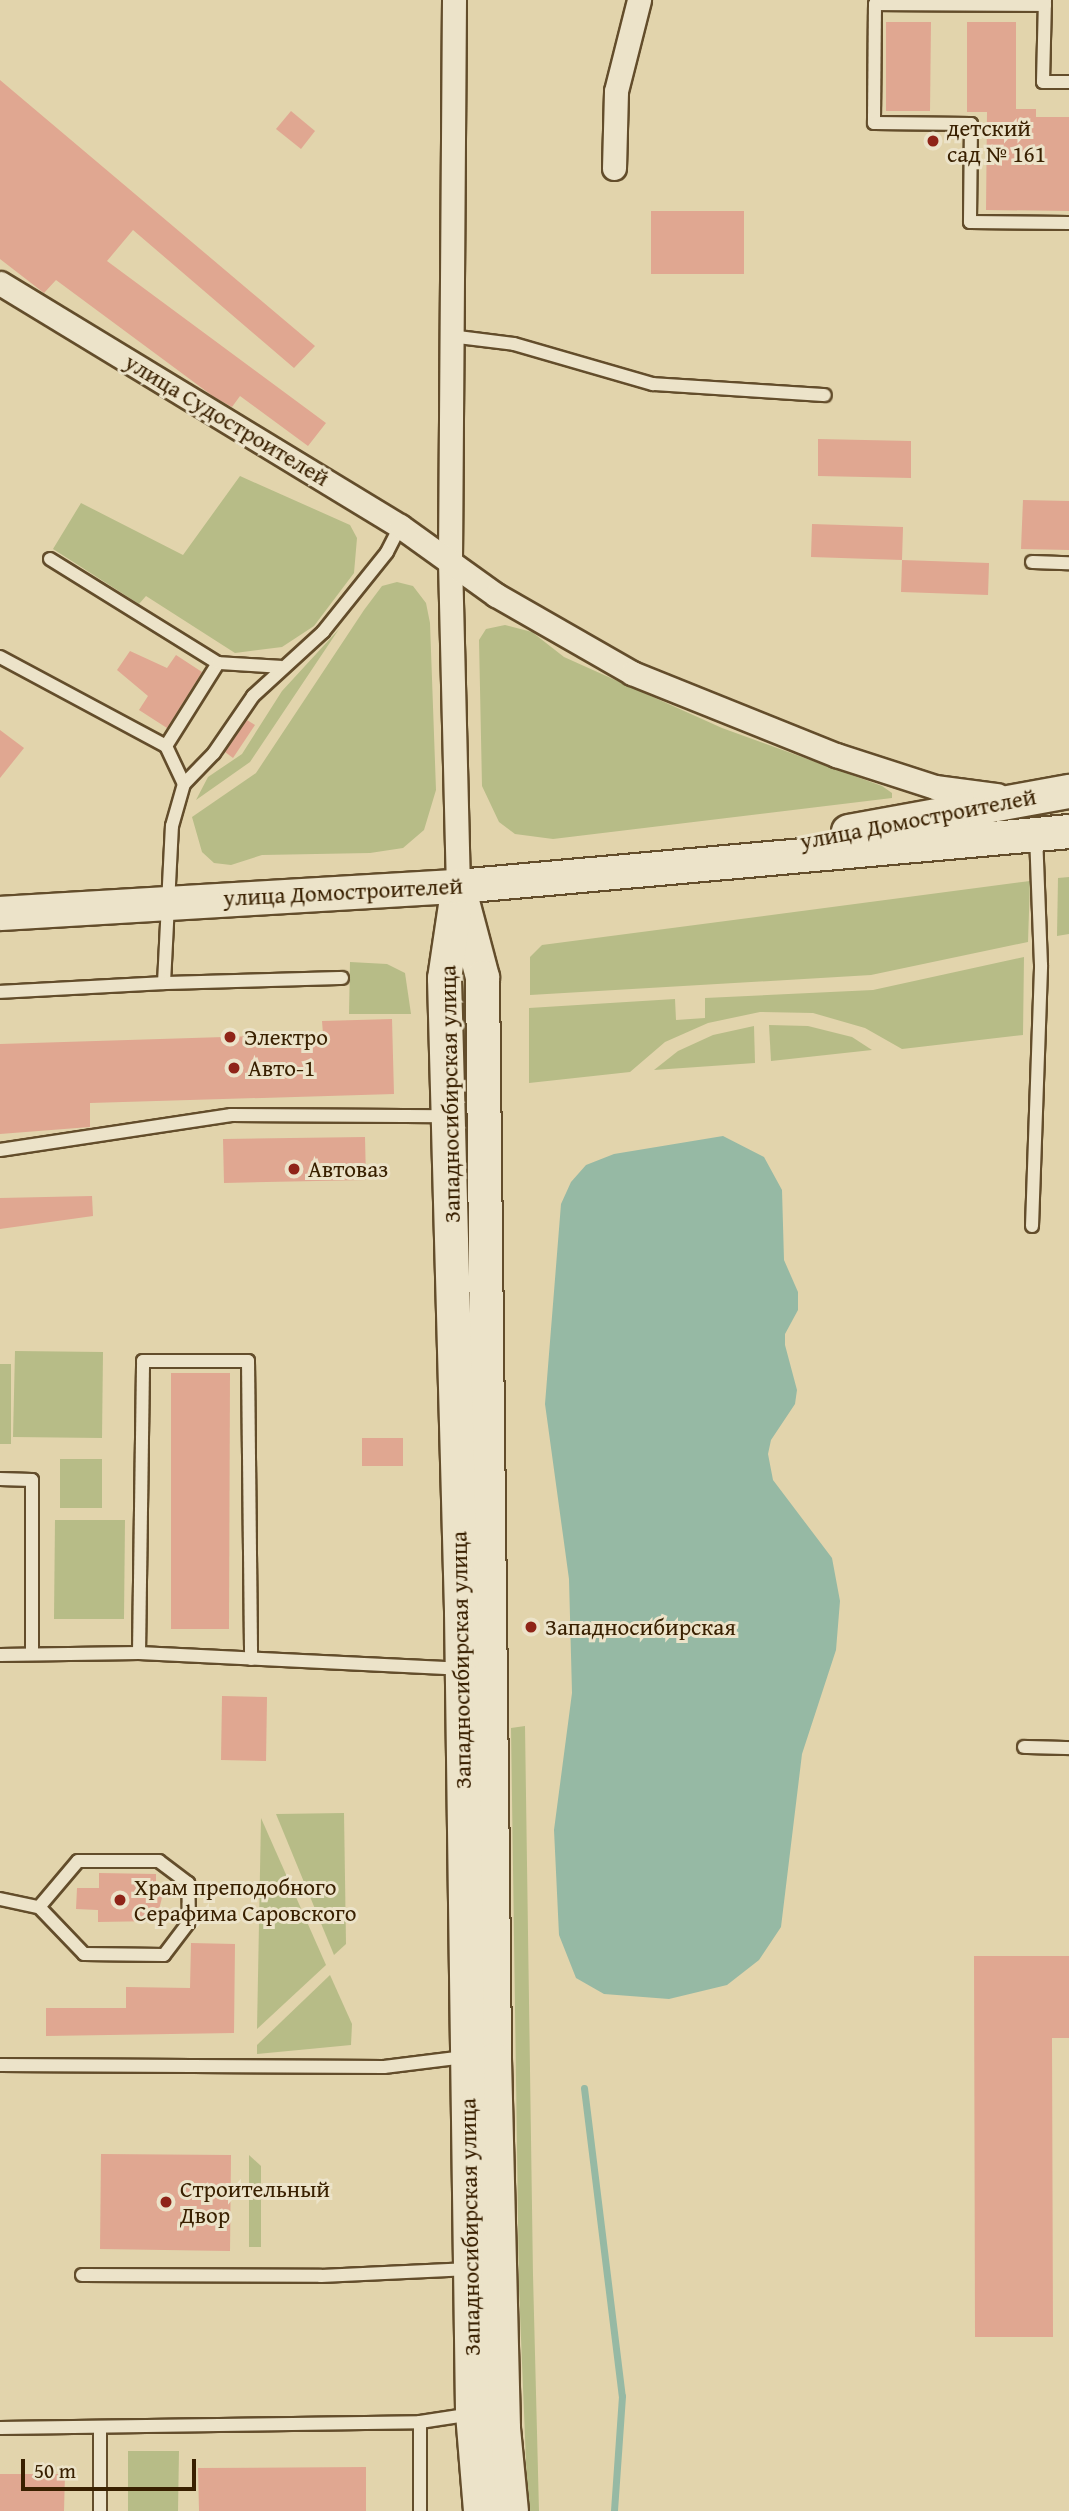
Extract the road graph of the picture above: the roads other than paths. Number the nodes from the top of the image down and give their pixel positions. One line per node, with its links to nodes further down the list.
1 (454, 0): 8 (street)
2 (639, 0): 5 (street)
3 (1045, 2): 4 (lane); 6 (lane)
4 (1069, 82)
5 (614, 167)
6 (1069, 223)
7 (0, 283): 10 (street, улица Судостроителей)
8 (450, 335): 9 (lane); 12 (street)
9 (825, 395)
10 (400, 526): 12 (street, улица Судостроителей); 17 (lane)
11 (50, 559): 16 (lane)
12 (450, 561): 21 (street, улица Судостроителей); 25 (street)
13 (1032, 562): 14 (lane)
14 (1069, 563)
15 (0, 657): 18 (lane)
16 (218, 663): 17 (lane); 18 (lane)
17 (281, 667): 19 (lane)
18 (166, 746): 19 (lane)
19 (184, 784): 26 (lane)
20 (1069, 791): 21 (main road, улица Домостроителей)
21 (1028, 798): 24 (main road, улица Домостроителей)
22 (1069, 831): 23 (main road, улица Домостроителей)
23 (1036, 836): 24 (main road, улица Домостроителей); 33 (lane)
24 (684, 862): 25 (main road, улица Домостроителей)
25 (458, 886): 26 (main road, улица Домостроителей); 31 (main road, Западносибирская улица); 55 (main road, Западносибирская улица)
26 (167, 902): 27 (main road, улица Домостроителей); 29 (lane)
27 (0, 913)
28 (342, 978): 29 (lane)
29 (164, 983): 30 (lane)
30 (0, 992)
31 (448, 1116): 32 (lane); 39 (main road, Западносибирская улица)
32 (0, 1150)
33 (1032, 1226)
34 (0, 1479): 35 (lane)
35 (32, 1652): 36 (lane); 37 (lane)
36 (139, 1653): 38 (lane); 38 (lane)
37 (0, 1655)
38 (251, 1659): 39 (lane)
39 (461, 1669): 44 (main road, Западносибирская улица)
40 (1024, 1747): 41 (lane)
41 (1069, 1748)
42 (0, 1899): 43 (lane)
43 (39, 1907): 43 (lane)
44 (467, 2057): 45 (lane); 46 (main road, Западносибирская улица)
45 (0, 2065)
46 (470, 2269): 47 (lane); 48 (main road, Западносибирская улица)
47 (82, 2275)
48 (472, 2413): 49 (lane); 54 (main road, Западносибирская улица)
49 (419, 2422): 50 (lane); 53 (lane)
50 (100, 2427): 51 (lane); 52 (lane)
51 (0, 2428)
52 (100, 2511)
53 (421, 2511)
54 (480, 2511)
55 (511, 2511)

